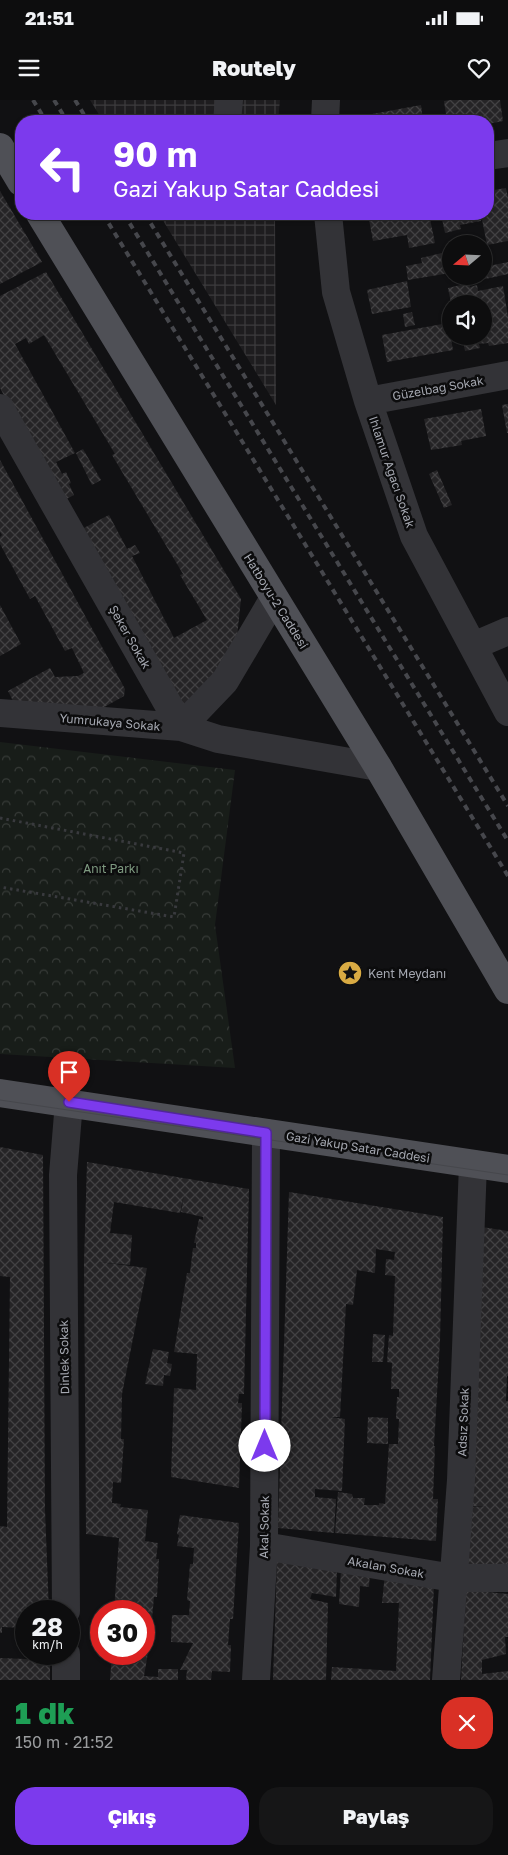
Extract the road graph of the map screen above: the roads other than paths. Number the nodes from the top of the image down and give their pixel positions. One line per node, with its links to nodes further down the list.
1 (230, 100): 3 (street)
2 (326, 100): 4 (street)
3 (228, 115)
4 (325, 115)
5 (0, 147): 8 (main road)
6 (508, 153): 7 (street)
7 (494, 155)
8 (15, 172)
9 (44, 220): 14 (main road, Hatboyu-2 Caddesi)
10 (329, 220): 12 (street, Ihlamur Ağacı Sokak)
11 (508, 375): 12 (street, Güzelbağ Sokak)
12 (368, 400): 16 (street, Ihlamur Ağacı Sokak)
13 (0, 408): 19 (street, Şeker Sokak)
14 (274, 598): 19 (street); 20 (main road, Hatboyu-2 Caddesi)
15 (508, 631): 16 (street)
16 (473, 646): 18 (street, Ihlamur Ağacı Sokak)
17 (2, 710): 19 (street, Yumrukaya Sokak)
18 (508, 712)
19 (181, 727): 20 (street, Yumrukaya Sokak)
20 (378, 767): 21 (main road, Hatboyu-2 Caddesi)
21 (508, 990)
22 (0, 1093): 24 (main road, Gazi Yakup Satar Caddesi)
23 (0, 1112): 24 (main road, Gazi Yakup Satar Caddesi)
24 (68, 1112): 25 (main road, Gazi Yakup Satar Caddesi); 32 (street, Dinlek Sokak)
25 (266, 1140): 27 (main road, Gazi Yakup Satar Caddesi); 29 (street, Akal Sokak)
26 (508, 1169): 27 (main road, Gazi Yakup Satar Caddesi)
27 (473, 1172): 28 (main road, Gazi Yakup Satar Caddesi); 30 (street, Adsız Sokak)
28 (508, 1186)
29 (264, 1546): 30 (street, Akalan Sokak); 35 (street, Akal Sokak)
30 (453, 1578): 31 (street, Akalan Sokak); 36 (street, Adsız Sokak)
31 (508, 1578)
32 (66, 1600)
33 (66, 1665): 34 (street)
34 (66, 1680)
35 (256, 1680)
36 (446, 1680)

